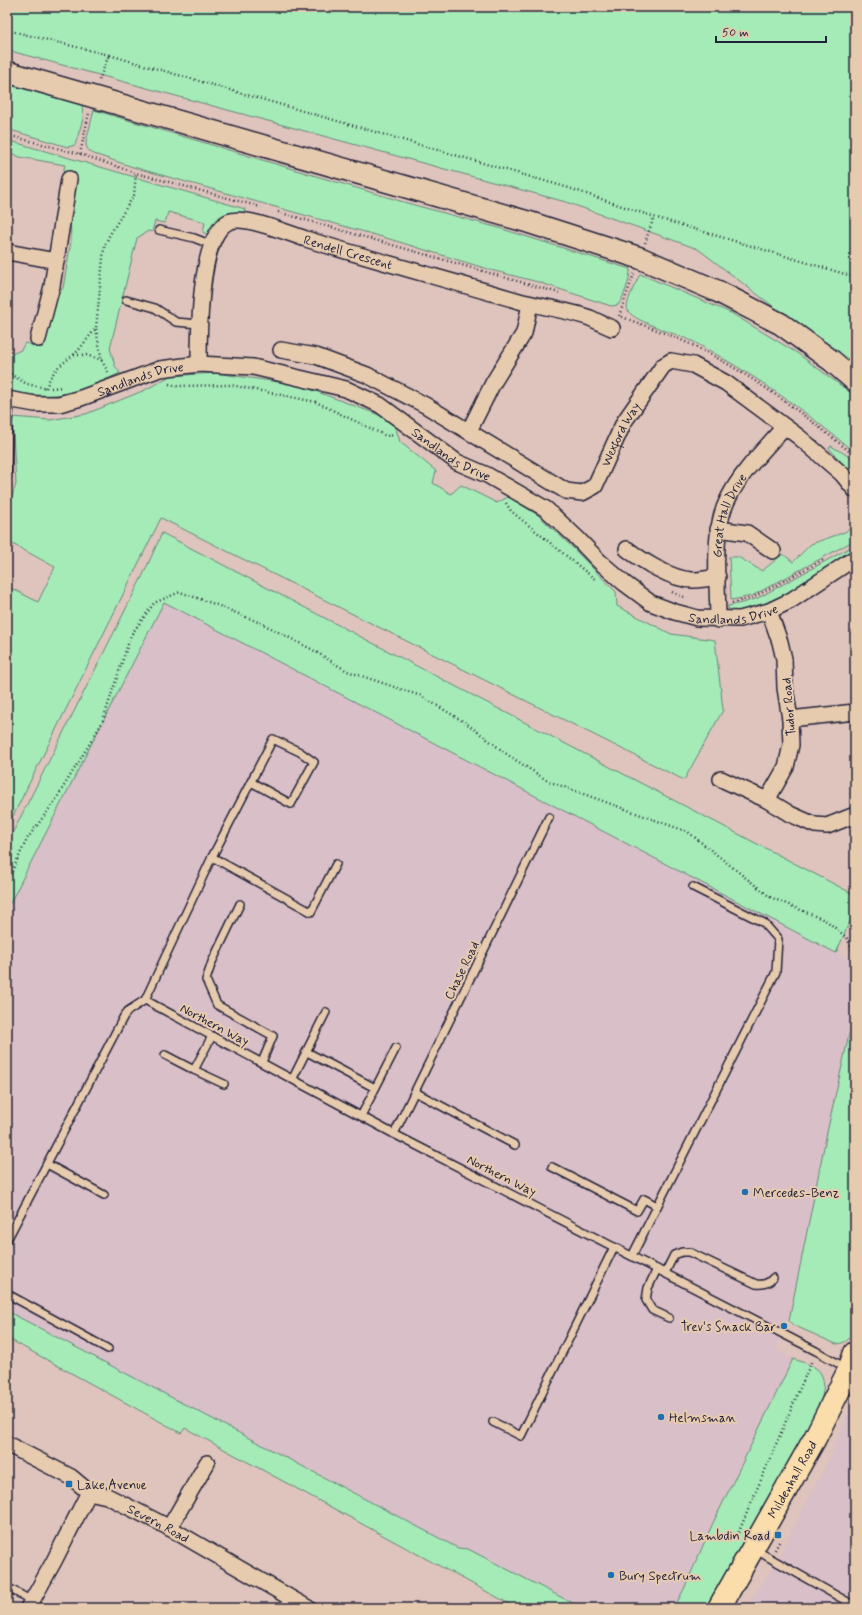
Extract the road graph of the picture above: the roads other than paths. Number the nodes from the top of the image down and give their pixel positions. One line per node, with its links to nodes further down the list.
1 (7, 72): 14 (main road)
2 (69, 179): 6 (street)
3 (159, 230): 4 (lane)
4 (212, 245): 8 (street, Rendell Crescent); 9 (street, Rendell Crescent)
5 (7, 251): 6 (street)
6 (56, 261): 11 (street)
7 (126, 300): 9 (lane)
8 (530, 304): 10 (street, Rendell Crescent); 17 (street)
9 (199, 324): 13 (street, Rendell Crescent)
10 (612, 328)
11 (38, 339)
12 (281, 350): 17 (street, Wexford Way)
13 (199, 364): 15 (street, Sandlands Drive); 26 (street, Sandlands Drive)
14 (855, 381)
15 (9, 399): 18 (lane)
16 (784, 426): 17 (street, Wexford Way); 19 (street, Wexford Way); 20 (street, Great Hall Drive)
17 (469, 431)
18 (7, 476)
19 (855, 490)
20 (718, 529): 22 (street); 24 (street, Great Hall Drive)
21 (627, 549): 24 (street)
22 (773, 550)
23 (855, 558): 25 (street, Sandlands Drive)
24 (718, 577): 26 (street, Great Hall Drive)
25 (769, 611): 26 (street, Sandlands Drive); 28 (street, Tudor Road)
26 (718, 620)
27 (855, 712): 28 (street)
28 (790, 719): 31 (street, Tudor Road)
29 (721, 778): 31 (street)
30 (251, 782): 30 (lane); 34 (lane)
31 (768, 800): 32 (street)
32 (854, 815)
33 (549, 817): 49 (lane, Chase Road)
34 (212, 857): 35 (lane); 38 (lane)
35 (336, 864)
36 (693, 887): 56 (lane)
37 (240, 904): 44 (lane)
38 (145, 1000): 40 (lane, Northern Way); 53 (lane)
39 (326, 1012): 42 (lane)
40 (212, 1036): 44 (lane, Northern Way); 45 (lane)
41 (396, 1048): 48 (lane)
42 (307, 1052): 46 (lane); 48 (lane)
43 (165, 1055): 45 (lane)
44 (262, 1062): 46 (lane, Northern Way)
45 (194, 1070): 47 (lane)
46 (293, 1078): 50 (lane, Northern Way)
47 (224, 1084)
48 (375, 1088): 50 (lane)
49 (415, 1092): 51 (lane, Chase Road); 52 (lane)
50 (361, 1116): 51 (lane, Northern Way)
51 (394, 1134): 58 (lane, Northern Way)
52 (515, 1145)
53 (47, 1164): 55 (lane); 57 (lane)
54 (552, 1167): 56 (lane)
55 (104, 1195)
56 (657, 1206): 59 (lane)
57 (7, 1240)
58 (614, 1247): 59 (lane, Northern Way); 67 (lane)
59 (632, 1256): 60 (lane, Northern Way)
60 (656, 1269): 61 (lane, Northern Way); 64 (lane)
61 (665, 1274): 62 (lane); 66 (lane, Northern Way)
62 (773, 1278)
63 (7, 1292): 65 (lane)
64 (669, 1318)
65 (108, 1349)
66 (852, 1361): 72 (main road, Mildenhall Road)
67 (493, 1422)
68 (7, 1444): 70 (street, Severn Road)
69 (207, 1463): 71 (street)
70 (89, 1492): 71 (street, Severn Road); 74 (street)
71 (170, 1528): 76 (street, Severn Road)
72 (745, 1544): 75 (lane); 77 (main road, Mildenhall Road)
73 (7, 1587): 74 (lane)
74 (30, 1604)
75 (855, 1606)
76 (308, 1608)
77 (719, 1608)

